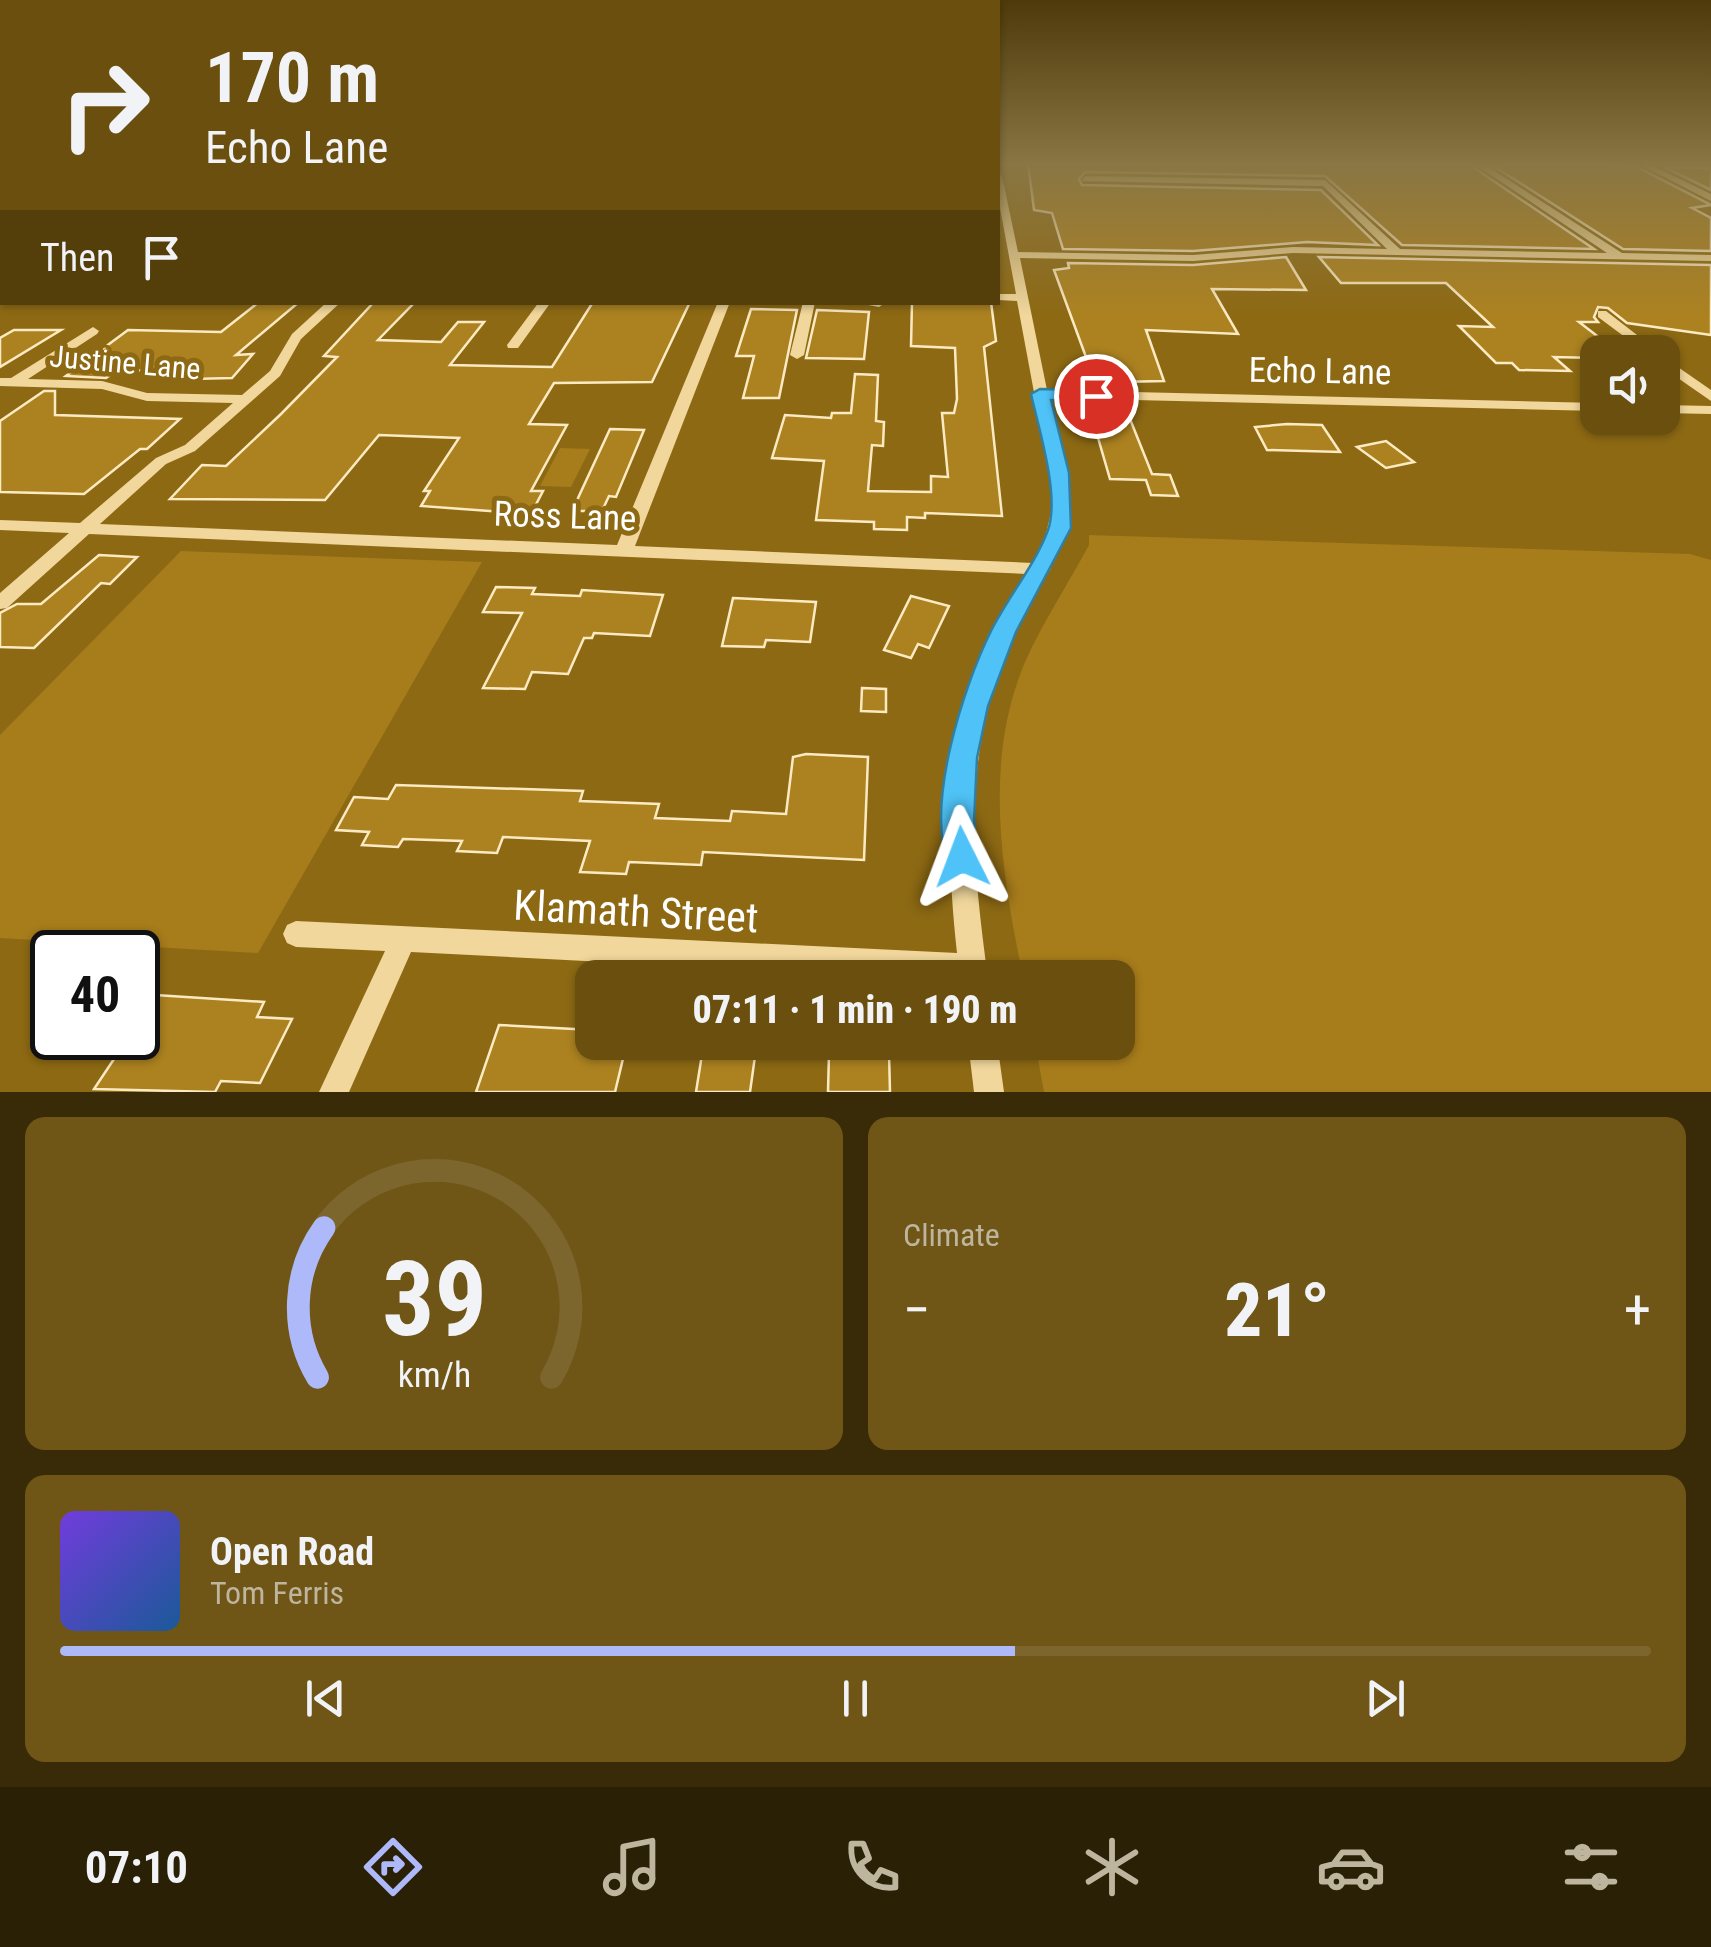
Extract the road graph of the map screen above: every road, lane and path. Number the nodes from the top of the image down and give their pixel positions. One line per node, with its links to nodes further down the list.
1 (1005, 214): 5 (street)
2 (1357, 214): 4 (street)
3 (1555, 214): 6 (street)
4 (1396, 251): 5 (street); 6 (street)
5 (1013, 255): 9 (street)
6 (1620, 256): 7 (street)
7 (1711, 258)
8 (1000, 297): 9 (street)
9 (1022, 298): 21 (street)
10 (332, 305): 23 (street)
11 (543, 305): 17 (street)
12 (723, 305): 29 (street)
13 (808, 305): 18 (street)
14 (1602, 314): 16 (street)
15 (93, 331): 20 (street)
16 (1630, 335)
17 (513, 345)
18 (797, 355)
19 (1680, 374): 22 (street)
20 (7, 382): 23 (street, Justine Lane)
21 (1040, 394): 24 (street, Echo Lane); 30 (street)
22 (1711, 397)
23 (245, 400): 28 (street)
24 (1580, 407)
25 (1680, 409): 26 (street)
26 (1711, 410)
27 (0, 525): 28 (street, Ross Lane)
28 (85, 528): 29 (street, Ross Lane); 31 (street)
29 (624, 551): 30 (street, Ross Lane)
30 (1042, 568): 35 (street)
31 (0, 602)
32 (296, 934): 33 (street, Klamath Street)
33 (404, 940): 34 (street, Klamath Street); 37 (street)
34 (760, 960)
35 (972, 960)
36 (985, 1060): 38 (street)
37 (334, 1092)
38 (989, 1092)

